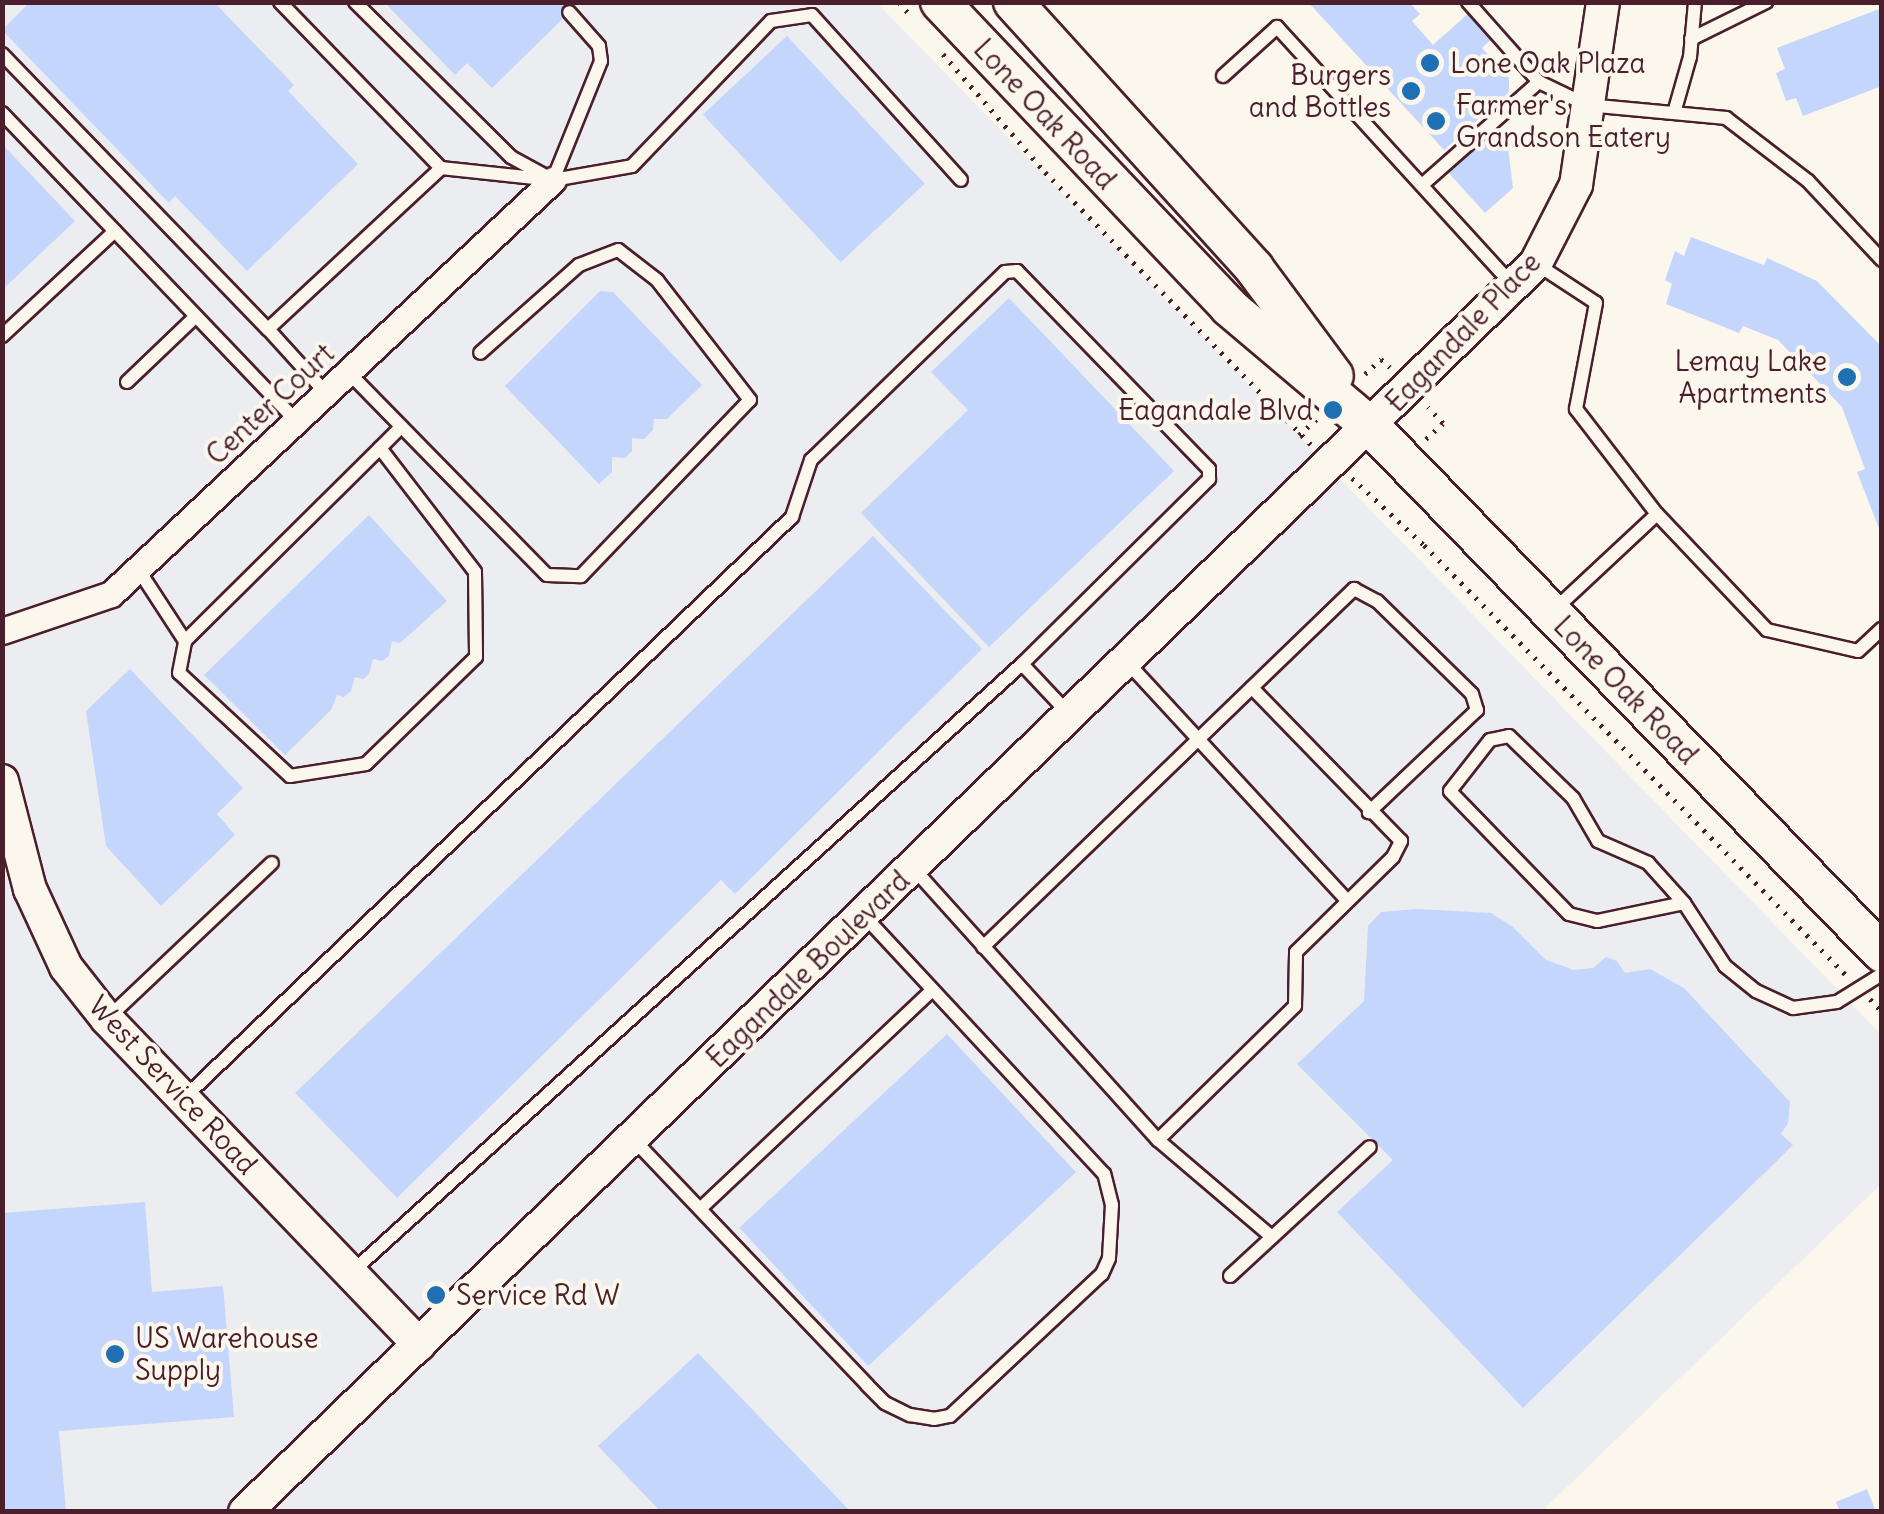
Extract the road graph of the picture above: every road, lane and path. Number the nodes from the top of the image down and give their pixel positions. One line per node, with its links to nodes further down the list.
1 (280, 2): 19 (lane)
2 (355, 2): 20 (lane)
3 (900, 2): 10 (path)
4 (1013, 2): 34 (main road, Lone Oak Road)
5 (1468, 2): 15 (lane)
6 (1603, 2): 16 (street, Eagandale Place)
7 (1694, 2): 11 (lane)
8 (1766, 2): 11 (lane)
9 (570, 12): 20 (lane)
10 (928, 12): 34 (main road, Lone Oak Road)
11 (1691, 39): 18 (lane)
12 (936, 46): 36 (path)
13 (2, 54): 27 (lane)
14 (1223, 76): 22 (lane)
15 (1539, 82): 16 (lane); 22 (lane)
16 (1587, 105): 18 (lane); 25 (street, Eagandale Place)
17 (2, 112): 23 (lane)
18 (1674, 113): 24 (lane)
19 (440, 168): 20 (lane); 27 (lane)
20 (553, 180): 21 (lane); 30 (street, Center Court)
21 (962, 180)
22 (1422, 185): 25 (lane)
23 (115, 231): 26 (lane); 28 (lane)
24 (1882, 260)
25 (1525, 274): 34 (street, Eagandale Place); 39 (lane)
26 (196, 316): 31 (lane); 33 (lane)
27 (268, 329): 32 (lane)
28 (2, 336)
29 (480, 353): 35 (lane)
30 (348, 372): 32 (street, Center Court); 35 (lane)
31 (128, 382)
32 (326, 392): 33 (street, Center Court)
33 (296, 421): 40 (street, Center Court)
34 (1371, 427): 41 (main road, Lone Oak Road); 45 (street, Eagandale Boulevard)
35 (401, 428): 37 (lane)
36 (1299, 435)
37 (380, 448): 44 (lane); 44 (lane)
38 (1370, 493): 60 (path)
39 (1657, 514): 41 (lane); 42 (lane)
40 (138, 569): 43 (street, Center Court); 44 (lane)
41 (1551, 612): 58 (main road, Lone Oak Road)
42 (1882, 629)
43 (2, 630)
44 (185, 641)
45 (1127, 662): 48 (street, Eagandale Boulevard); 49 (lane)
46 (1022, 664): 48 (lane); 64 (lane); 70 (lane)
47 (1252, 688): 49 (lane); 51 (lane); 51 (lane)
48 (1071, 716): 53 (street, Eagandale Boulevard)
49 (1198, 739): 54 (lane); 57 (lane)
50 (2, 781): 63 (street, West Service Road)
51 (1369, 812): 54 (lane)
52 (272, 864): 63 (lane)
53 (913, 868): 56 (street, Eagandale Boulevard); 57 (lane)
54 (1348, 900): 66 (lane)
55 (1684, 903): 55 (lane); 60 (lane)
56 (864, 916): 61 (lane); 65 (street, Eagandale Boulevard)
57 (984, 946): 66 (lane)
58 (1882, 953)
59 (1882, 974): 60 (lane)
60 (1859, 988): 62 (path)
61 (932, 990): 68 (lane); 68 (lane)
62 (1882, 1012)
63 (107, 1019): 64 (street, West Service Road)
64 (183, 1098): 70 (street, West Service Road)
65 (633, 1138): 68 (lane); 72 (street, Eagandale Boulevard)
66 (1158, 1140): 69 (lane)
67 (1370, 1147): 69 (lane)
68 (700, 1209)
69 (1272, 1238): 71 (lane)
70 (351, 1273): 72 (street, West Service Road)
71 (1230, 1276)
72 (420, 1344): 73 (street, Eagandale Boulevard)
73 (261, 1506)

